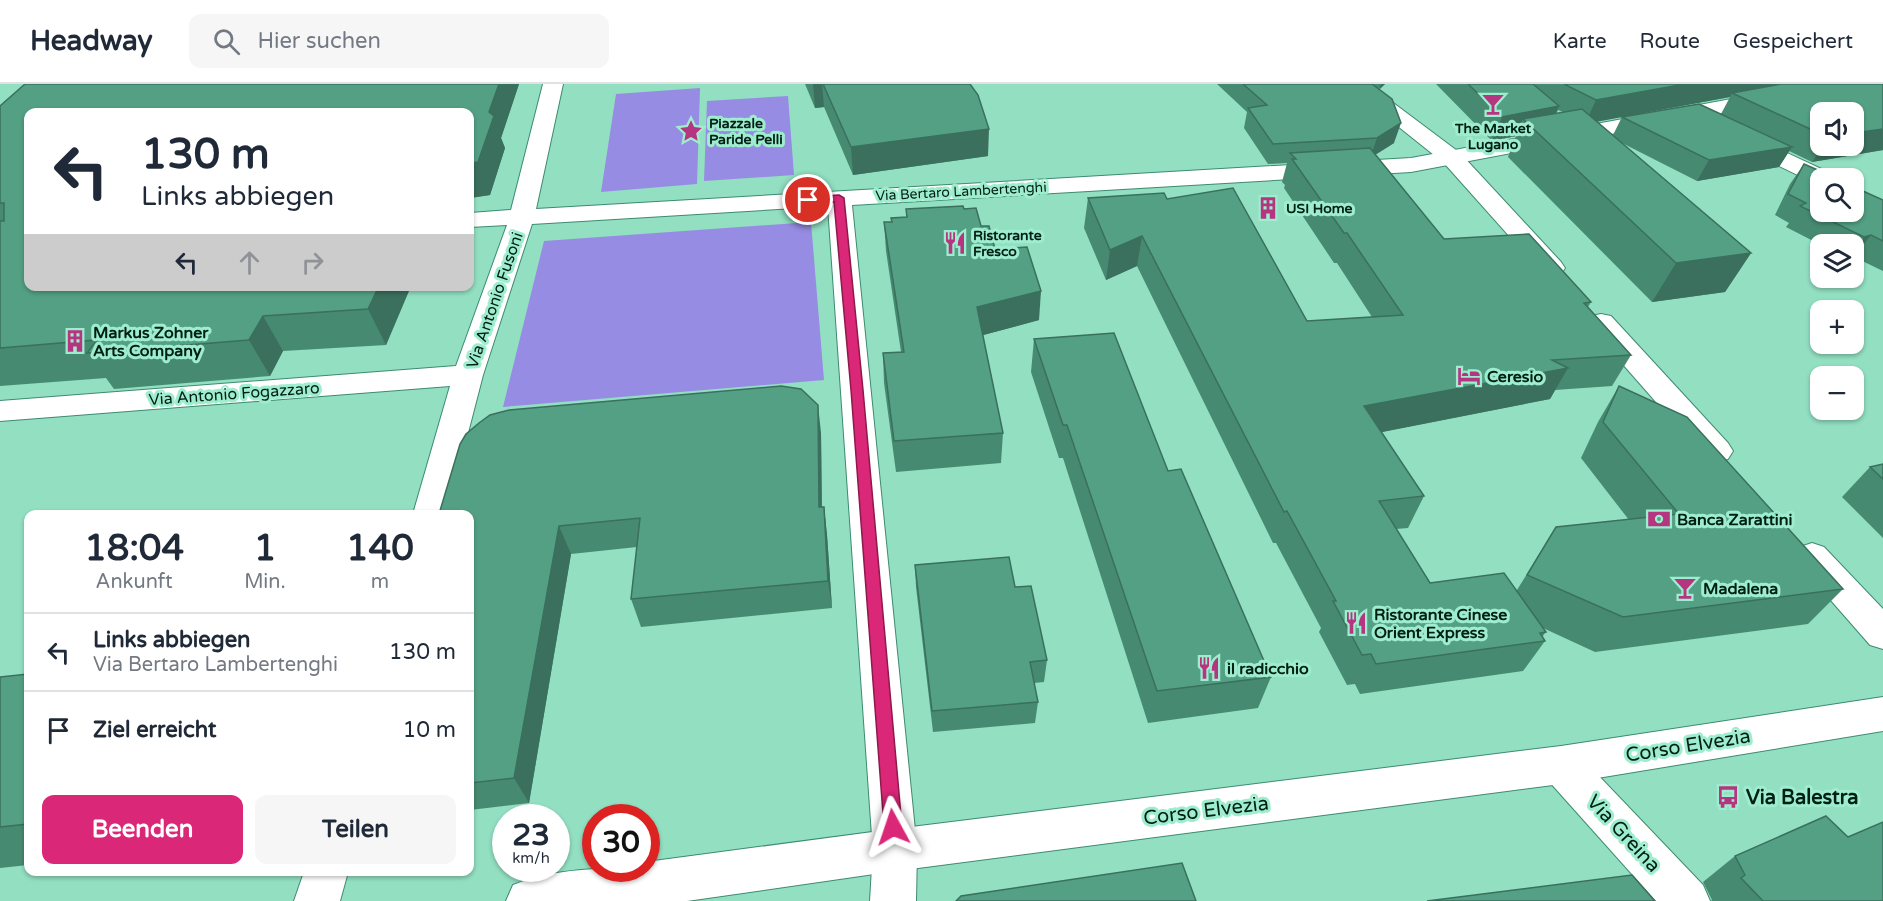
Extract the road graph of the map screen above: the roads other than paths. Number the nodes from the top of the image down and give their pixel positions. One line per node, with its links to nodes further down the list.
1 (553, 84): 8 (street, Via Antonio Fusoni)
2 (1355, 84): 5 (street)
3 (1843, 84): 4 (street, Via Bertaro Lambertenghi)
4 (1691, 114): 5 (street, Via Bertaro Lambertenghi); 6 (street)
5 (1452, 158): 7 (street, Via Bertaro Lambertenghi); 12 (street)
6 (1810, 172)
7 (839, 198): 8 (street, Via Bertaro Lambertenghi); 18 (street)
8 (522, 217): 9 (street, Via Bertaro Lambertenghi); 10 (street, Via Antonio Fusoni)
9 (474, 220)
10 (468, 375): 11 (street, Via Antonio Fogazzaro); 13 (street, Via Antonio Fusoni)
11 (0, 411)
12 (1738, 474)
13 (430, 510)
14 (1795, 536): 15 (street)
15 (1883, 634)
16 (1883, 714): 17 (street, Corso Elvezia)
17 (1561, 765): 18 (street, Corso Elvezia); 23 (street, Via Greina)
18 (895, 850): 21 (street, Corso Elvezia); 22 (street)
19 (325, 876): 20 (street)
20 (317, 901)
21 (529, 901)
22 (893, 901)
23 (1687, 901)

